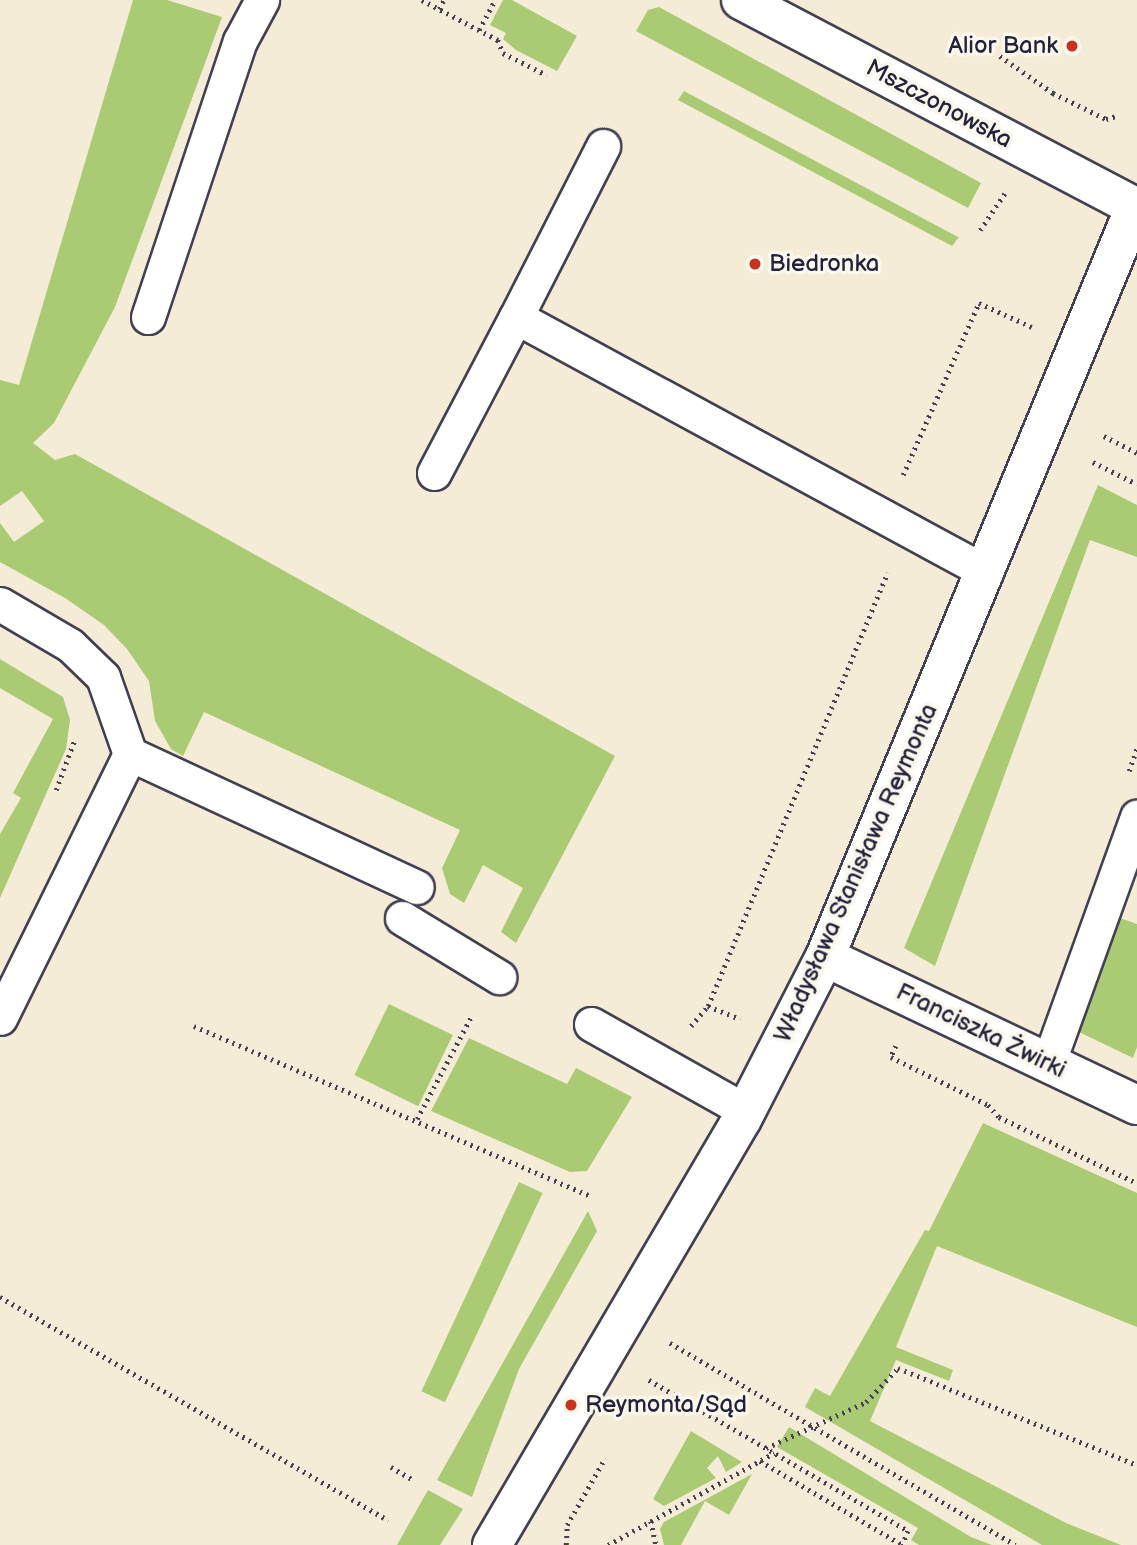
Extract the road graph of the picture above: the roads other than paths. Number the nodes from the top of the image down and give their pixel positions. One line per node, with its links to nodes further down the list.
1 (262, 0): 5 (lane)
2 (741, 0): 4 (street, Mszczonowska)
3 (603, 146): 6 (lane)
4 (1136, 206): 8 (street, Władysława Stanisława Reymonta)
5 (148, 317)
6 (516, 317): 7 (lane); 8 (lane)
7 (434, 473)
8 (986, 572): 14 (street, Władysława Stanisława Reymonta)
9 (0, 604): 10 (lane)
10 (130, 754): 12 (lane); 16 (lane)
11 (1137, 817): 18 (lane)
12 (417, 887)
13 (402, 918): 15 (lane)
14 (825, 957): 18 (street, Franciszka Żwirki); 20 (street, Władysława Stanisława Reymonta)
15 (499, 977)
16 (0, 1018)
17 (591, 1024): 20 (lane)
18 (1048, 1064): 19 (street, Franciszka Żwirki)
19 (1137, 1105)
20 (746, 1111): 21 (street, Władysława Stanisława Reymonta)
21 (492, 1545)

